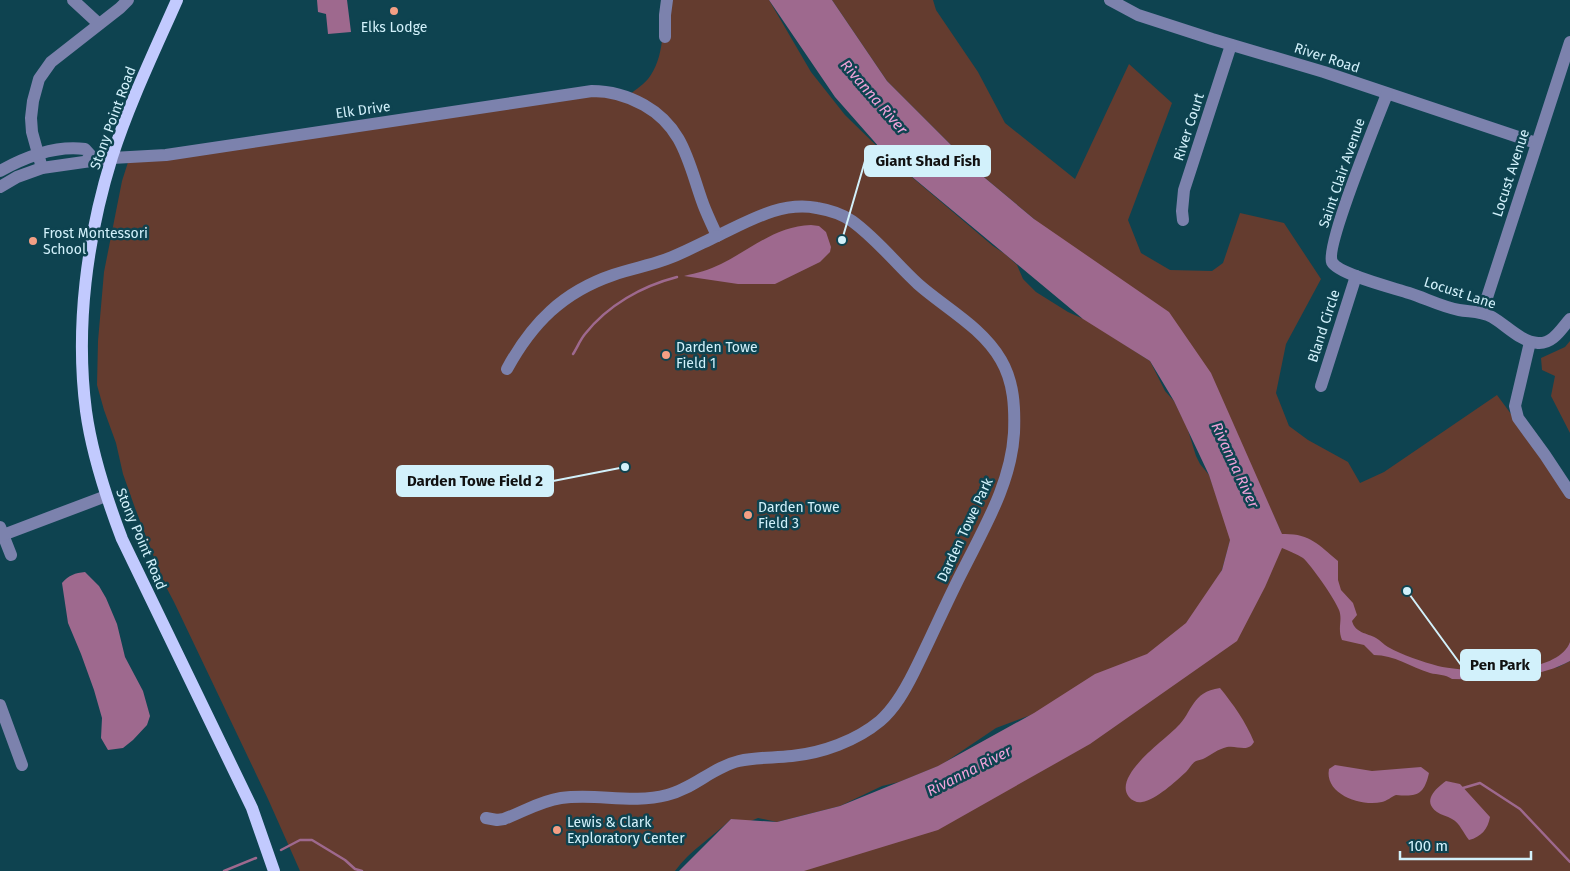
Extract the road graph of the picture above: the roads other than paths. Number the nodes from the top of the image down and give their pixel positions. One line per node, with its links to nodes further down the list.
1 (73, 0): 6 (street)
2 (128, 0): 6 (street)
3 (177, 0): 13 (main road, Stony Point Road)
4 (667, 0): 7 (street)
5 (1110, 0): 9 (street, River Road)
6 (100, 24): 12 (street)
7 (665, 37)
8 (1570, 42): 11 (street, Locust Avenue)
9 (1231, 45): 10 (street, River Road); 18 (street, River Court)
10 (1387, 94): 11 (street, River Road); 20 (street, Saint Clair Avenue)
11 (1536, 143): 22 (street, Locust Avenue)
12 (38, 154): 14 (street); 15 (street); 16 (street)
13 (112, 158): 14 (street, Elk Drive); 19 (street, Elk Drive); 28 (main road, Stony Point Road)
14 (95, 160): 15 (street, Elk Drive)
15 (42, 168): 17 (street, Elk Drive)
16 (0, 171)
17 (0, 186)
18 (1183, 220)
19 (717, 236): 25 (street, Darden Towe Park); 34 (street, Darden Towe Park)
20 (1332, 262): 21 (street, Locust Lane)
21 (1356, 276): 22 (street, Locust Lane); 26 (street, Bland Circle)
22 (1482, 313): 24 (street, Locust Lane)
23 (1570, 319): 24 (street)
24 (1530, 342): 27 (street)
25 (507, 369)
26 (1321, 386)
27 (1570, 493)
28 (106, 496): 29 (street); 35 (main road, Stony Point Road)
29 (2, 531): 30 (street)
30 (11, 556)
31 (0, 705): 32 (street)
32 (4, 725): 33 (street)
33 (22, 765)
34 (486, 818)
35 (274, 871)

